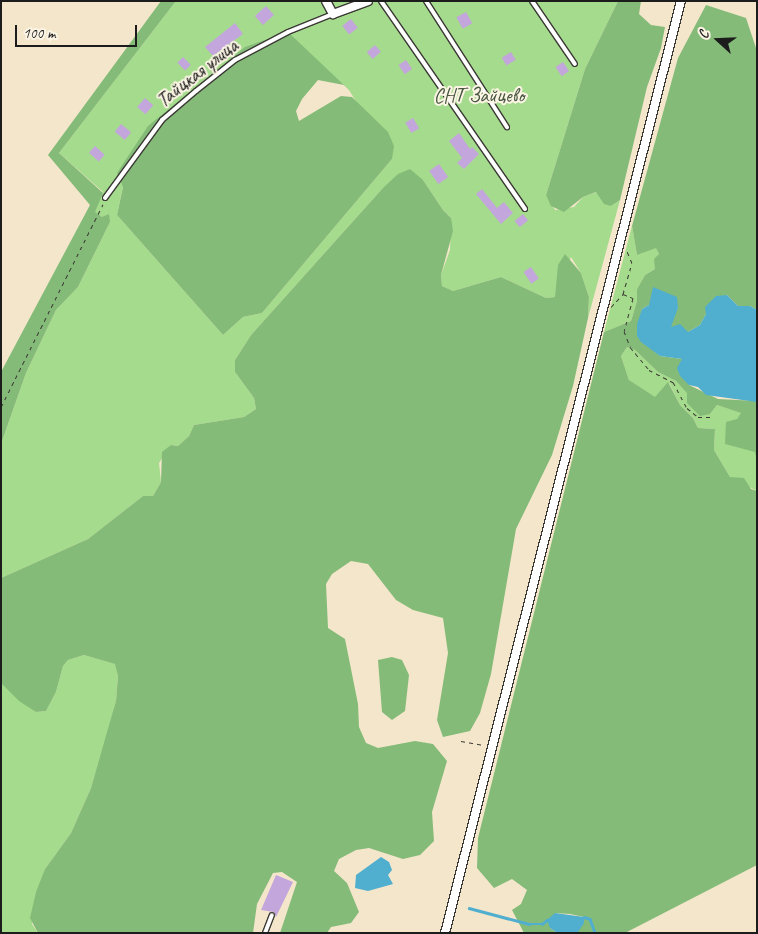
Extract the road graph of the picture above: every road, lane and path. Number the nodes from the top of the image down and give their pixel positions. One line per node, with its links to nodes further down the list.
1 (326, 1): 7 (street)
2 (368, 1): 7 (street, Тайцкая улица)
3 (381, 1): 11 (lane)
4 (426, 1): 9 (lane)
5 (532, 1): 8 (lane)
6 (681, 1): 12 (street)
7 (333, 14): 10 (lane, Тайцкая улица)
8 (575, 64)
9 (507, 127)
10 (105, 198): 15 (path)
11 (525, 209)
12 (618, 245): 13 (path); 14 (street)
13 (623, 294): 14 (path); 16 (path)
14 (604, 305): 18 (street)
15 (1, 408)
16 (710, 417)
17 (462, 741): 18 (path)
18 (492, 747): 21 (street)
19 (272, 915): 20 (lane)
20 (266, 933)
21 (445, 933)

